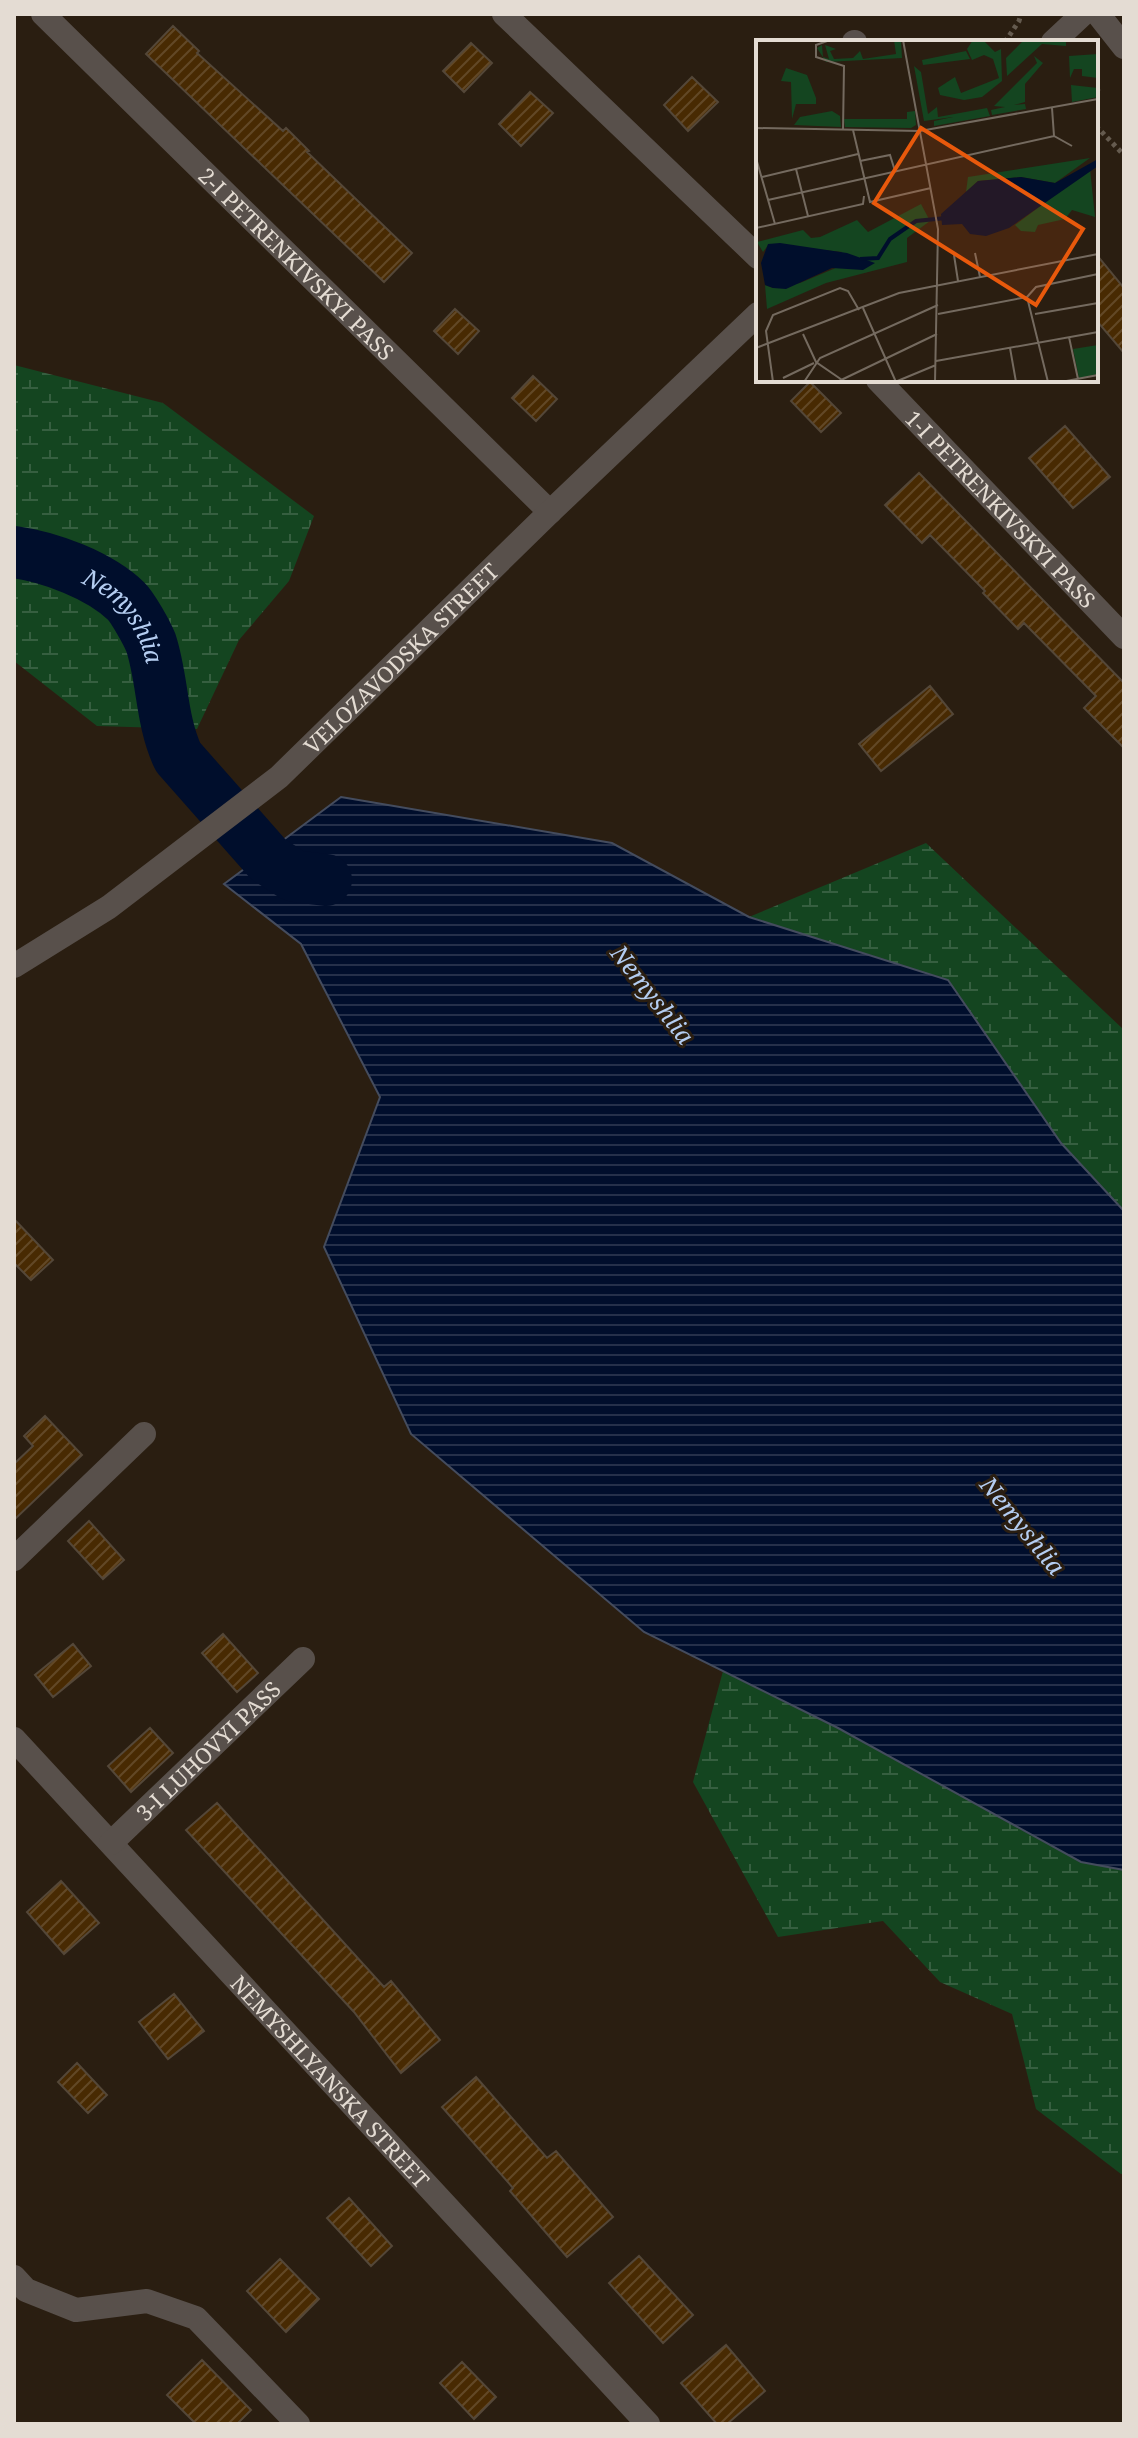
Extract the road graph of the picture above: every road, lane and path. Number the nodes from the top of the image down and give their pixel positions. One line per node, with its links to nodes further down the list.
1 (43, 14): 14 (street, 2-I PETRENKIVSKYI PASS)
2 (504, 14): 11 (street)
3 (1021, 14): 6 (path)
4 (1083, 14): 7 (street)
5 (1098, 14): 8 (street)
6 (1006, 40)
7 (1055, 40)
8 (1124, 47)
9 (1098, 128): 10 (path)
10 (1124, 155)
11 (756, 255)
12 (756, 316): 14 (street, VELOZAVODSKA STREET)
13 (880, 382): 15 (street, 1-I PETRENKIVSKYI PASS)
14 (550, 512): 16 (street, VELOZAVODSKA STREET)
15 (1124, 637)
16 (14, 966)
17 (144, 1434): 18 (street)
18 (14, 1559)
19 (303, 1659): 21 (street, 3-I LUHOVYI PASS)
20 (14, 1739): 21 (street, NEMYSHLYANSKA STREET)
21 (111, 1843): 24 (street, NEMYSHLYANSKA STREET)
22 (18, 2291): 23 (street)
23 (298, 2424)
24 (648, 2424)

